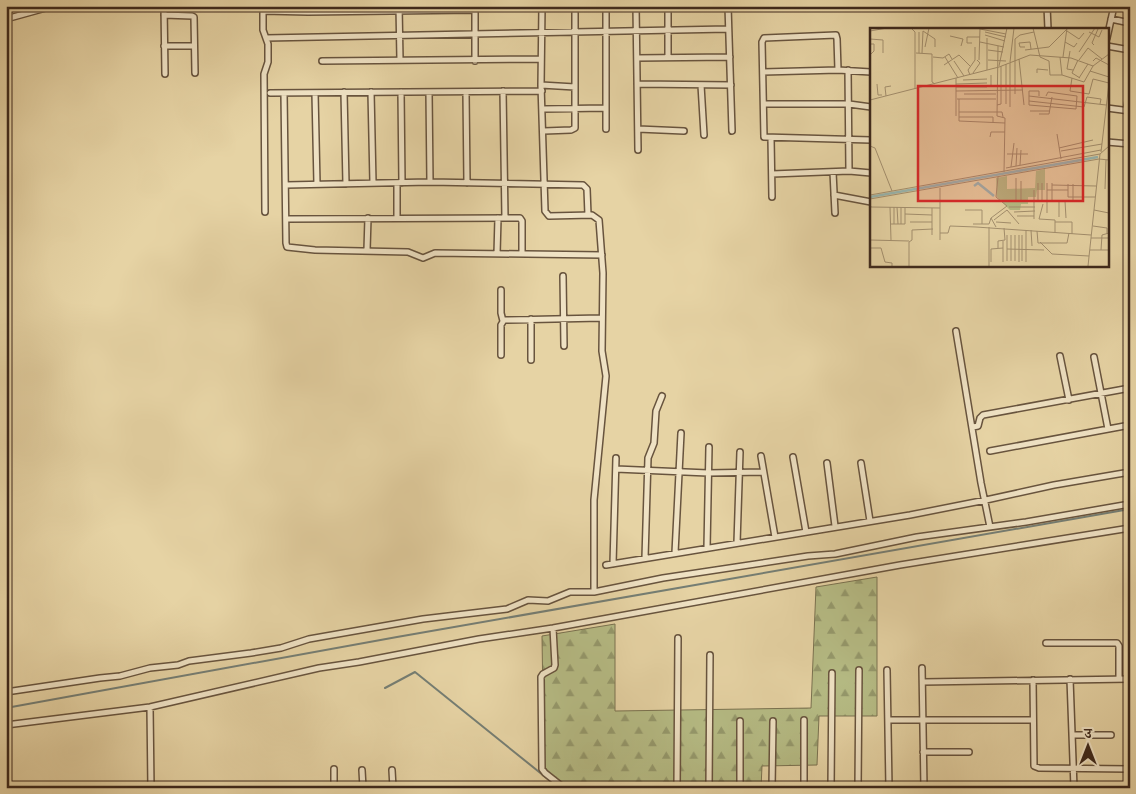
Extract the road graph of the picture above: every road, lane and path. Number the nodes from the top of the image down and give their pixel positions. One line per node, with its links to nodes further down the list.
1 (53, 6): 16 (street)
2 (164, 6): 15 (street)
3 (542, 6): 25 (street)
4 (574, 6): 23 (street)
5 (606, 6): 24 (street)
6 (636, 6): 22 (street)
7 (668, 6): 21 (street)
8 (728, 6): 20 (street)
9 (1047, 6): 19 (street)
10 (1114, 6): 17 (street)
11 (263, 8): 12 (street); 29 (street)
12 (399, 8): 13 (street); 28 (street)
13 (445, 8): 14 (street)
14 (475, 8): 27 (street)
15 (164, 15): 30 (street); 31 (street)
16 (6, 19)
17 (1111, 19): 18 (street); 26 (street)
18 (1130, 24)
19 (1048, 28)
20 (728, 29): 21 (street); 35 (street)
21 (668, 30): 22 (street); 34 (street)
22 (637, 31): 24 (street); 36 (street)
23 (575, 32): 24 (street); 25 (street); 50 (street)
24 (605, 32): 65 (street)
25 (541, 33): 27 (street); 37 (street)
26 (1108, 33)
27 (475, 35): 28 (street); 40 (street)
28 (400, 36): 29 (street); 38 (street)
29 (266, 38): 98 (street)
30 (164, 46): 31 (street); 46 (street)
31 (194, 46): 43 (street)
32 (1108, 46): 33 (street)
33 (1130, 50)
34 (668, 57): 35 (street); 36 (street)
35 (730, 57): 49 (street)
36 (637, 58): 47 (street)
37 (541, 59): 40 (street); 51 (street)
38 (400, 60): 39 (street); 40 (street)
39 (322, 61)
40 (475, 61)
41 (838, 70): 42 (street); 44 (street); 44 (street)
42 (848, 70): 45 (street); 63 (street)
43 (195, 72)
44 (763, 72): 62 (street)
45 (870, 72)
46 (165, 74)
47 (637, 84): 48 (street); 71 (street)
48 (701, 85): 49 (street); 75 (street)
49 (731, 85): 74 (street)
50 (575, 87): 51 (street); 68 (street)
51 (542, 88): 52 (street); 67 (street)
52 (502, 91): 59 (street); 90 (street)
53 (1130, 91): 69 (street)
54 (315, 92): 55 (street); 61 (street); 92 (street)
55 (344, 92): 56 (street); 93 (street)
56 (371, 92): 57 (street); 87 (street)
57 (401, 92): 58 (street); 88 (street)
58 (429, 92): 59 (street); 86 (street)
59 (466, 92): 89 (street)
60 (270, 93): 61 (street)
61 (284, 93): 94 (street)
62 (764, 104): 63 (street); 76 (street)
63 (849, 104): 64 (street); 77 (street)
64 (870, 107)
65 (605, 108): 68 (street); 70 (street)
66 (1108, 108): 69 (street)
67 (543, 109): 68 (street); 72 (street)
68 (575, 109): 72 (street)
69 (1128, 111)
70 (606, 129)
71 (638, 129): 73 (street); 81 (street)
72 (544, 131): 91 (street)
73 (684, 131)
74 (732, 131)
75 (704, 135)
76 (771, 138): 77 (street); 85 (street)
77 (850, 138): 78 (street); 82 (street)
78 (870, 140)
79 (1108, 142): 80 (street)
80 (1130, 144)
81 (638, 150)
82 (849, 171): 83 (street); 84 (street)
83 (833, 172): 85 (street); 95 (street)
84 (870, 173)
85 (772, 174): 96 (street)
86 (430, 182): 88 (street); 89 (street)
87 (373, 183): 88 (street); 93 (street)
88 (399, 183): 103 (street)
89 (467, 183): 90 (street)
90 (504, 183): 91 (street); 105 (street)
91 (544, 183): 100 (street); 100 (street)
92 (317, 184): 93 (street); 94 (street)
93 (346, 184)
94 (286, 185): 101 (street)
95 (834, 195): 97 (street); 99 (street)
96 (772, 197)
97 (870, 202)
98 (265, 212)
99 (835, 212)
100 (588, 216): 109 (street)
101 (286, 218): 102 (street); 106 (street)
102 (368, 218): 103 (street); 106 (street)
103 (397, 218): 104 (street)
104 (498, 218): 105 (street); 107 (street)
105 (505, 218): 108 (street)
106 (367, 250): 107 (street)
107 (497, 254): 108 (street)
108 (522, 254): 109 (street)
109 (602, 255): 113 (street)
110 (563, 276): 112 (street)
111 (501, 290): 115 (street)
112 (564, 318): 113 (street); 114 (street); 117 (street)
113 (601, 318): 161 (street)
114 (531, 319): 115 (street); 123 (street)
115 (503, 321): 120 (street)
116 (956, 332): 129 (street)
117 (564, 346)
118 (1128, 346): 119 (street)
119 (1130, 353)
120 (501, 355)
121 (1060, 356): 127 (street)
122 (1094, 356): 125 (street)
123 (530, 360)
124 (1130, 388): 125 (street)
125 (1102, 393): 127 (street); 130 (street)
126 (662, 396): 141 (street)
127 (1068, 400): 129 (street)
128 (1130, 425): 130 (street)
129 (975, 427): 147 (street)
130 (1108, 429): 133 (street)
131 (682, 433): 142 (street)
132 (709, 447): 146 (street)
133 (990, 450)
134 (740, 452): 145 (street)
135 (761, 456): 143 (street)
136 (793, 457): 153 (street)
137 (616, 458): 140 (street)
138 (827, 463): 150 (street)
139 (861, 463): 149 (street)
140 (616, 469): 141 (street); 159 (street)
141 (648, 471): 142 (street); 158 (street)
142 (680, 472): 146 (street); 157 (street)
143 (763, 472): 145 (street); 154 (street)
144 (1130, 472): 147 (street)
145 (739, 473): 146 (street); 155 (street)
146 (708, 474): 156 (street)
147 (986, 500): 149 (street); 151 (street)
148 (1130, 504): 151 (street)
149 (870, 521): 150 (street)
150 (836, 526): 153 (street)
151 (990, 527): 161 (street)
152 (1130, 528): 162 (street)
153 (806, 532): 154 (street)
154 (775, 537): 155 (street)
155 (737, 543): 156 (street)
156 (706, 548): 157 (street)
157 (675, 553): 158 (street)
158 (644, 558): 159 (street)
159 (613, 564): 160 (street)
160 (606, 565)
161 (594, 592): 175 (street)
162 (553, 628): 176 (street); 197 (street)
163 (678, 638): 198 (street)
164 (1046, 643): 170 (street)
165 (710, 655): 199 (street)
166 (922, 668): 174 (street)
167 (859, 670): 204 (street)
168 (887, 670): 178 (street)
169 (832, 673): 203 (street)
170 (1119, 679): 171 (street); 173 (street)
171 (1130, 679)
172 (1033, 680): 173 (street); 174 (street); 180 (street)
173 (1070, 680): 184 (street)
174 (923, 682): 179 (street)
175 (6, 692)
176 (150, 707): 183 (street); 193 (street)
177 (804, 720): 202 (street)
178 (888, 720): 179 (street); 205 (street)
179 (922, 720): 180 (street); 186 (street)
180 (1033, 720): 190 (street)
181 (740, 721): 200 (street)
182 (773, 721): 201 (street)
183 (6, 725)
184 (1072, 735): 185 (street); 190 (street)
185 (1111, 735)
186 (923, 752): 187 (street); 206 (street)
187 (969, 752)
188 (1130, 768): 190 (street)
189 (334, 769): 194 (street)
190 (1073, 769): 207 (street)
191 (362, 770): 195 (street)
192 (392, 770): 196 (street)
193 (151, 788)
194 (334, 788)
195 (363, 788)
196 (393, 788)
197 (564, 788)
198 (677, 788)
199 (709, 788)
200 (740, 788)
201 (772, 788)
202 (804, 788)
203 (831, 788)
204 (858, 788)
205 (889, 788)
206 (924, 788)
207 (1074, 788)

